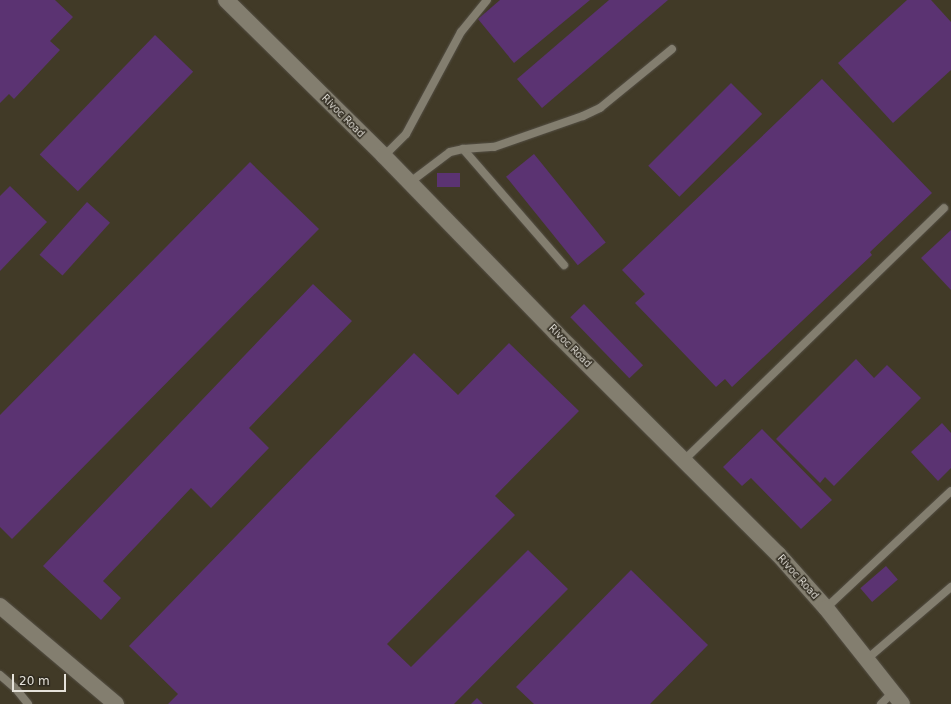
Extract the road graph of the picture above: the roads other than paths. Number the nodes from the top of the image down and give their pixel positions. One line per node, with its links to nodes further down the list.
1 (226, 0): 5 (street, Rivoc Road)
2 (488, 0): 5 (lane)
3 (672, 49): 4 (lane)
4 (464, 149): 6 (lane); 8 (lane)
5 (384, 156): 6 (street, Rivoc Road)
6 (409, 183): 9 (street, Rivoc Road)
7 (944, 208): 9 (lane)
8 (564, 265)
9 (684, 460): 13 (street, Rivoc Road)
10 (951, 491): 13 (lane)
11 (951, 587): 14 (lane)
12 (0, 606): 18 (street)
13 (826, 608): 14 (street, Rivoc Road)
14 (867, 659): 16 (street, Rivoc Road)
15 (0, 676): 17 (lane)
16 (897, 698): 19 (lane)
17 (28, 704)
18 (116, 704)
19 (881, 704)

